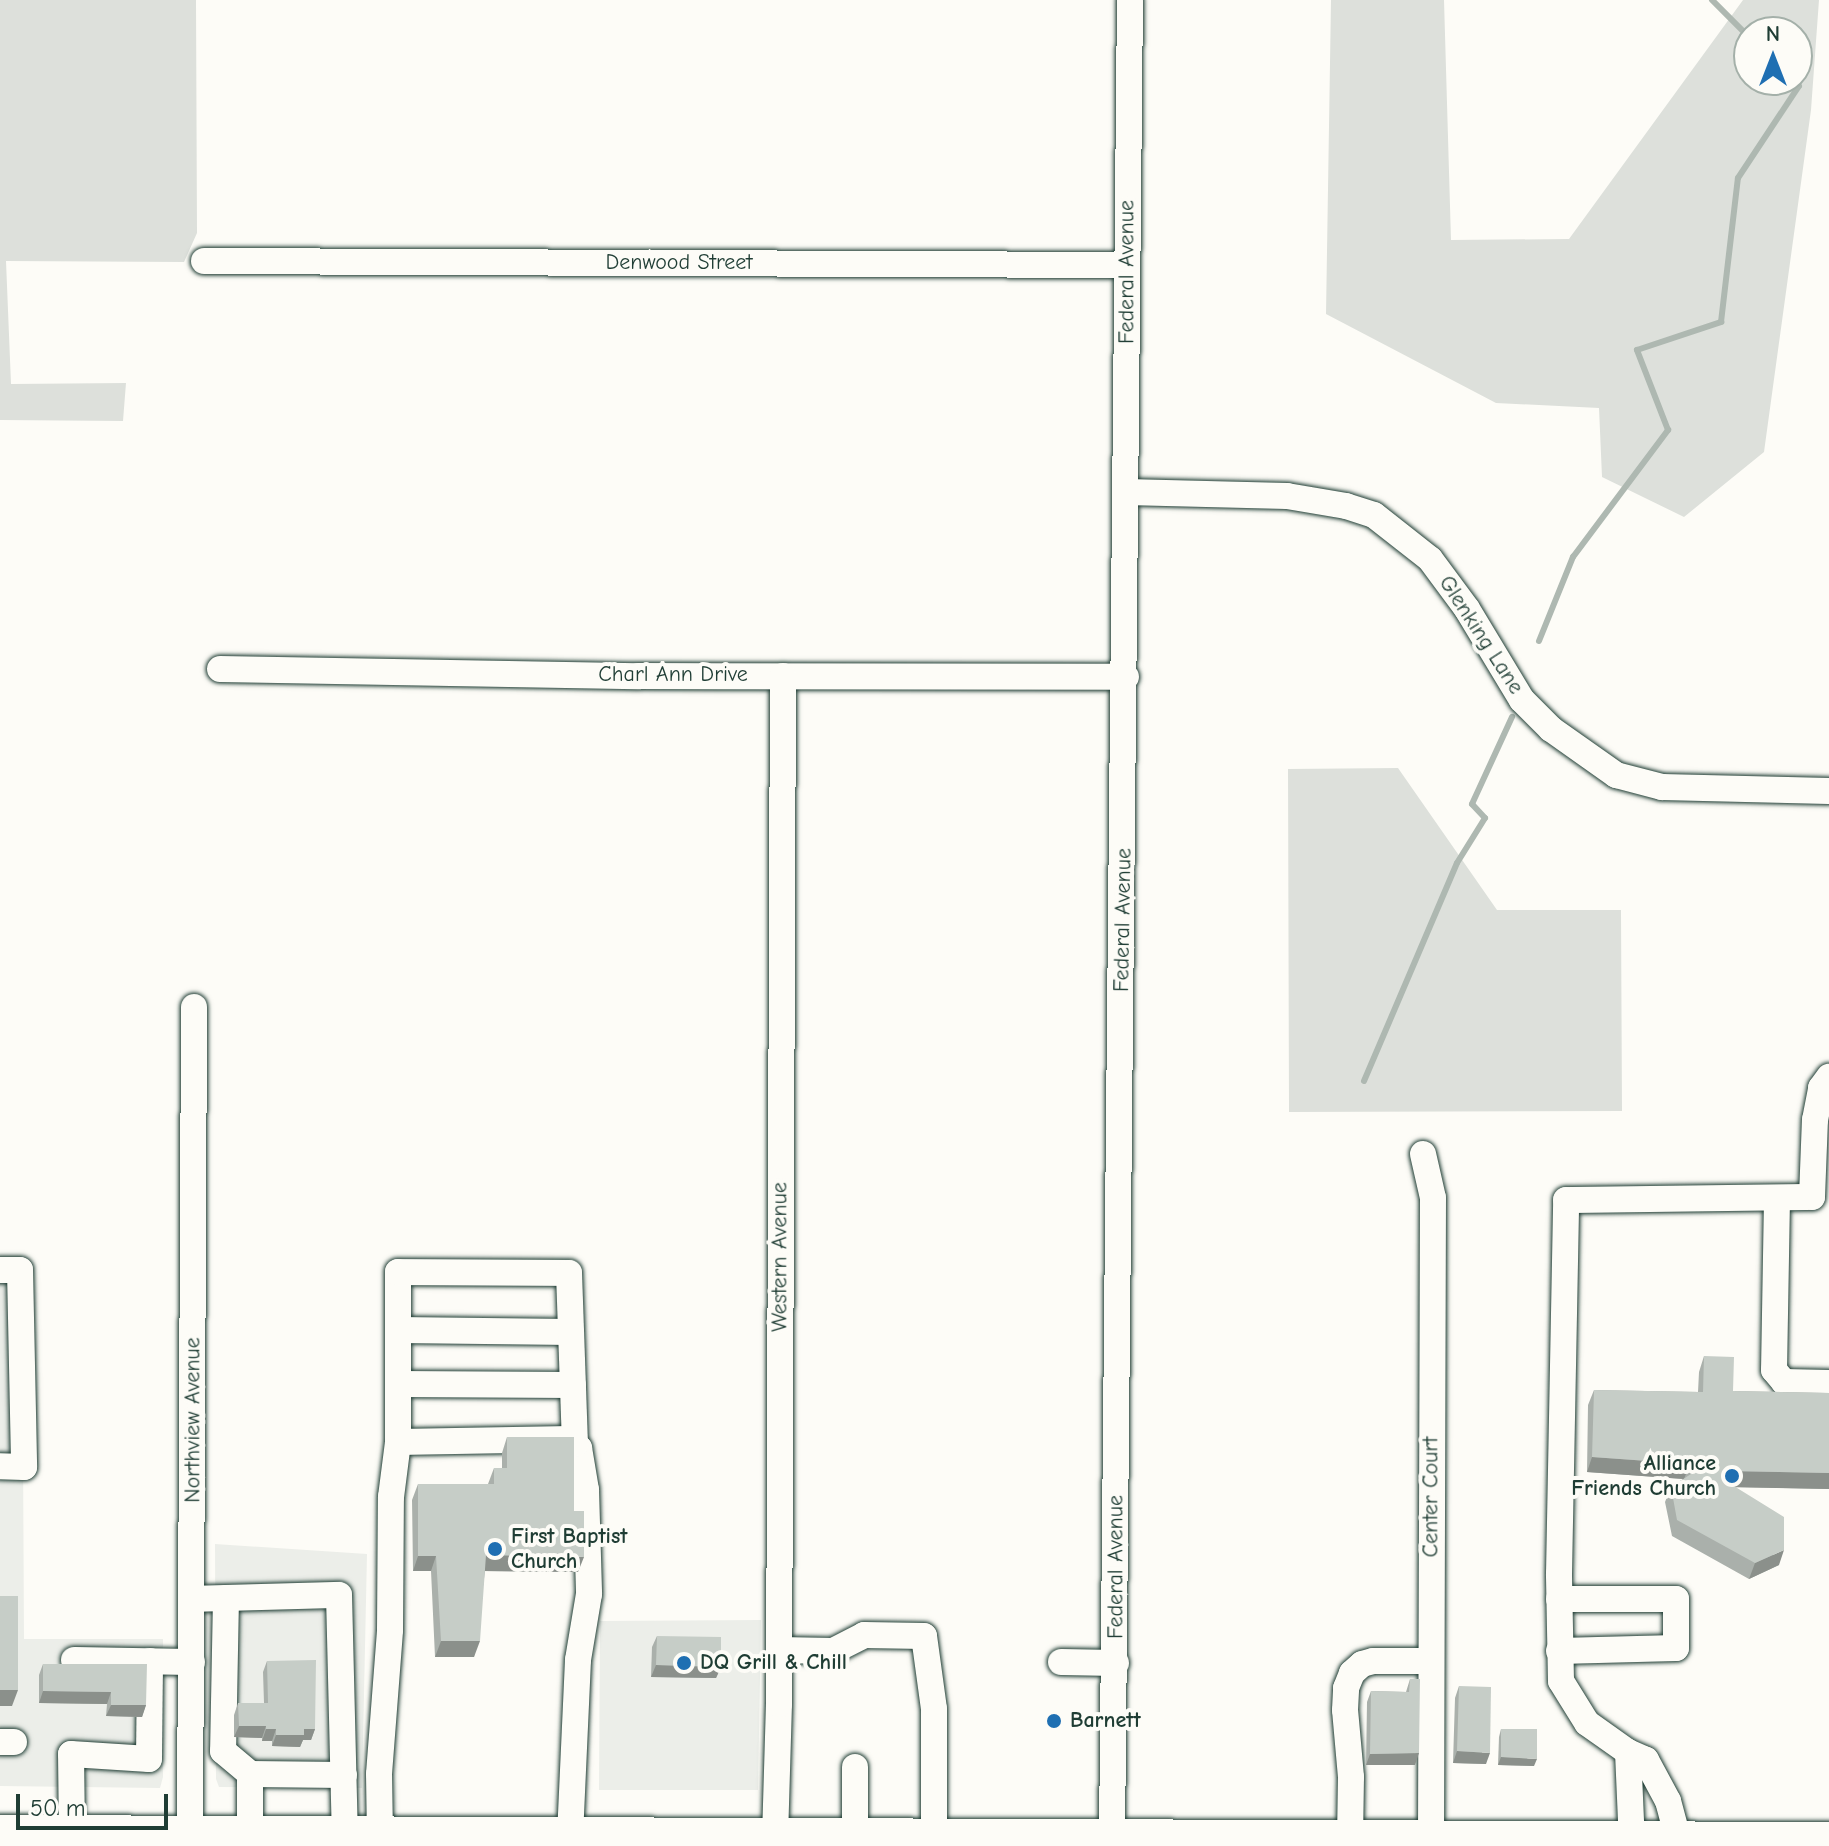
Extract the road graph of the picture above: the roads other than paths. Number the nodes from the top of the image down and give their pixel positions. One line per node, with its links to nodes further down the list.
1 (1130, 0): 3 (street, Federal Avenue)
2 (217, 260): 3 (street, Denwood Street)
3 (1127, 265): 4 (street, Federal Avenue)
4 (1126, 492): 7 (street, Federal Avenue); 8 (street, Glenking Lane)
5 (220, 669): 6 (street, Charl Ann Drive)
6 (783, 676): 7 (street, Charl Ann Drive); 26 (street, Western Avenue)
7 (1126, 677): 33 (street, Federal Avenue)
8 (1829, 791)
9 (194, 1007): 24 (street, Northview Avenue)
10 (1829, 1077): 12 (street)
11 (1423, 1154): 30 (street, Center Court)
12 (1821, 1197): 13 (street)
13 (1777, 1199): 17 (street); 25 (street)
14 (0, 1270): 22 (street)
15 (398, 1330): 16 (street); 16 (street); 18 (street)
16 (571, 1332): 19 (street)
17 (1829, 1383)
18 (398, 1384): 19 (street); 21 (street)
19 (573, 1385): 20 (street)
20 (572, 1441): 21 (street); 41 (street)
21 (398, 1442): 46 (street)
22 (0, 1466)
23 (226, 1598): 24 (street); 36 (street); 37 (street)
24 (193, 1599): 31 (street, Northview Avenue)
25 (1559, 1599): 27 (street); 27 (street)
26 (779, 1650): 44 (street, Western Avenue); 47 (street)
27 (1559, 1651): 34 (street)
28 (74, 1660): 29 (street)
29 (150, 1661): 31 (street); 38 (street)
30 (1430, 1661): 48 (street); 49 (street, Center Court)
31 (192, 1662): 39 (street, Northview Avenue)
32 (1061, 1662): 33 (street)
33 (1116, 1663): 45 (street, Federal Avenue)
34 (1628, 1752): 51 (street); 52 (street)
35 (855, 1767): 42 (street)
36 (250, 1774): 37 (street); 40 (street)
37 (344, 1775): 46 (street)
38 (72, 1834): 39 (highway); 43 (highway)
39 (190, 1834): 40 (highway)
40 (250, 1836): 46 (highway)
41 (570, 1837): 46 (highway); 50 (highway)
42 (855, 1837): 44 (highway); 47 (highway)
43 (16, 1838)
44 (775, 1838): 50 (highway)
45 (1112, 1839): 47 (highway); 53 (highway)
46 (338, 1840)
47 (911, 1840)
48 (1350, 1840): 49 (highway); 54 (highway)
49 (1431, 1841): 56 (highway)
50 (648, 1842)
51 (1632, 1842): 52 (highway); 56 (highway)
52 (1679, 1842): 57 (highway)
53 (1234, 1843): 54 (highway)
54 (1273, 1843)
55 (1825, 1843): 57 (highway)
56 (1573, 1844)
57 (1742, 1844)

